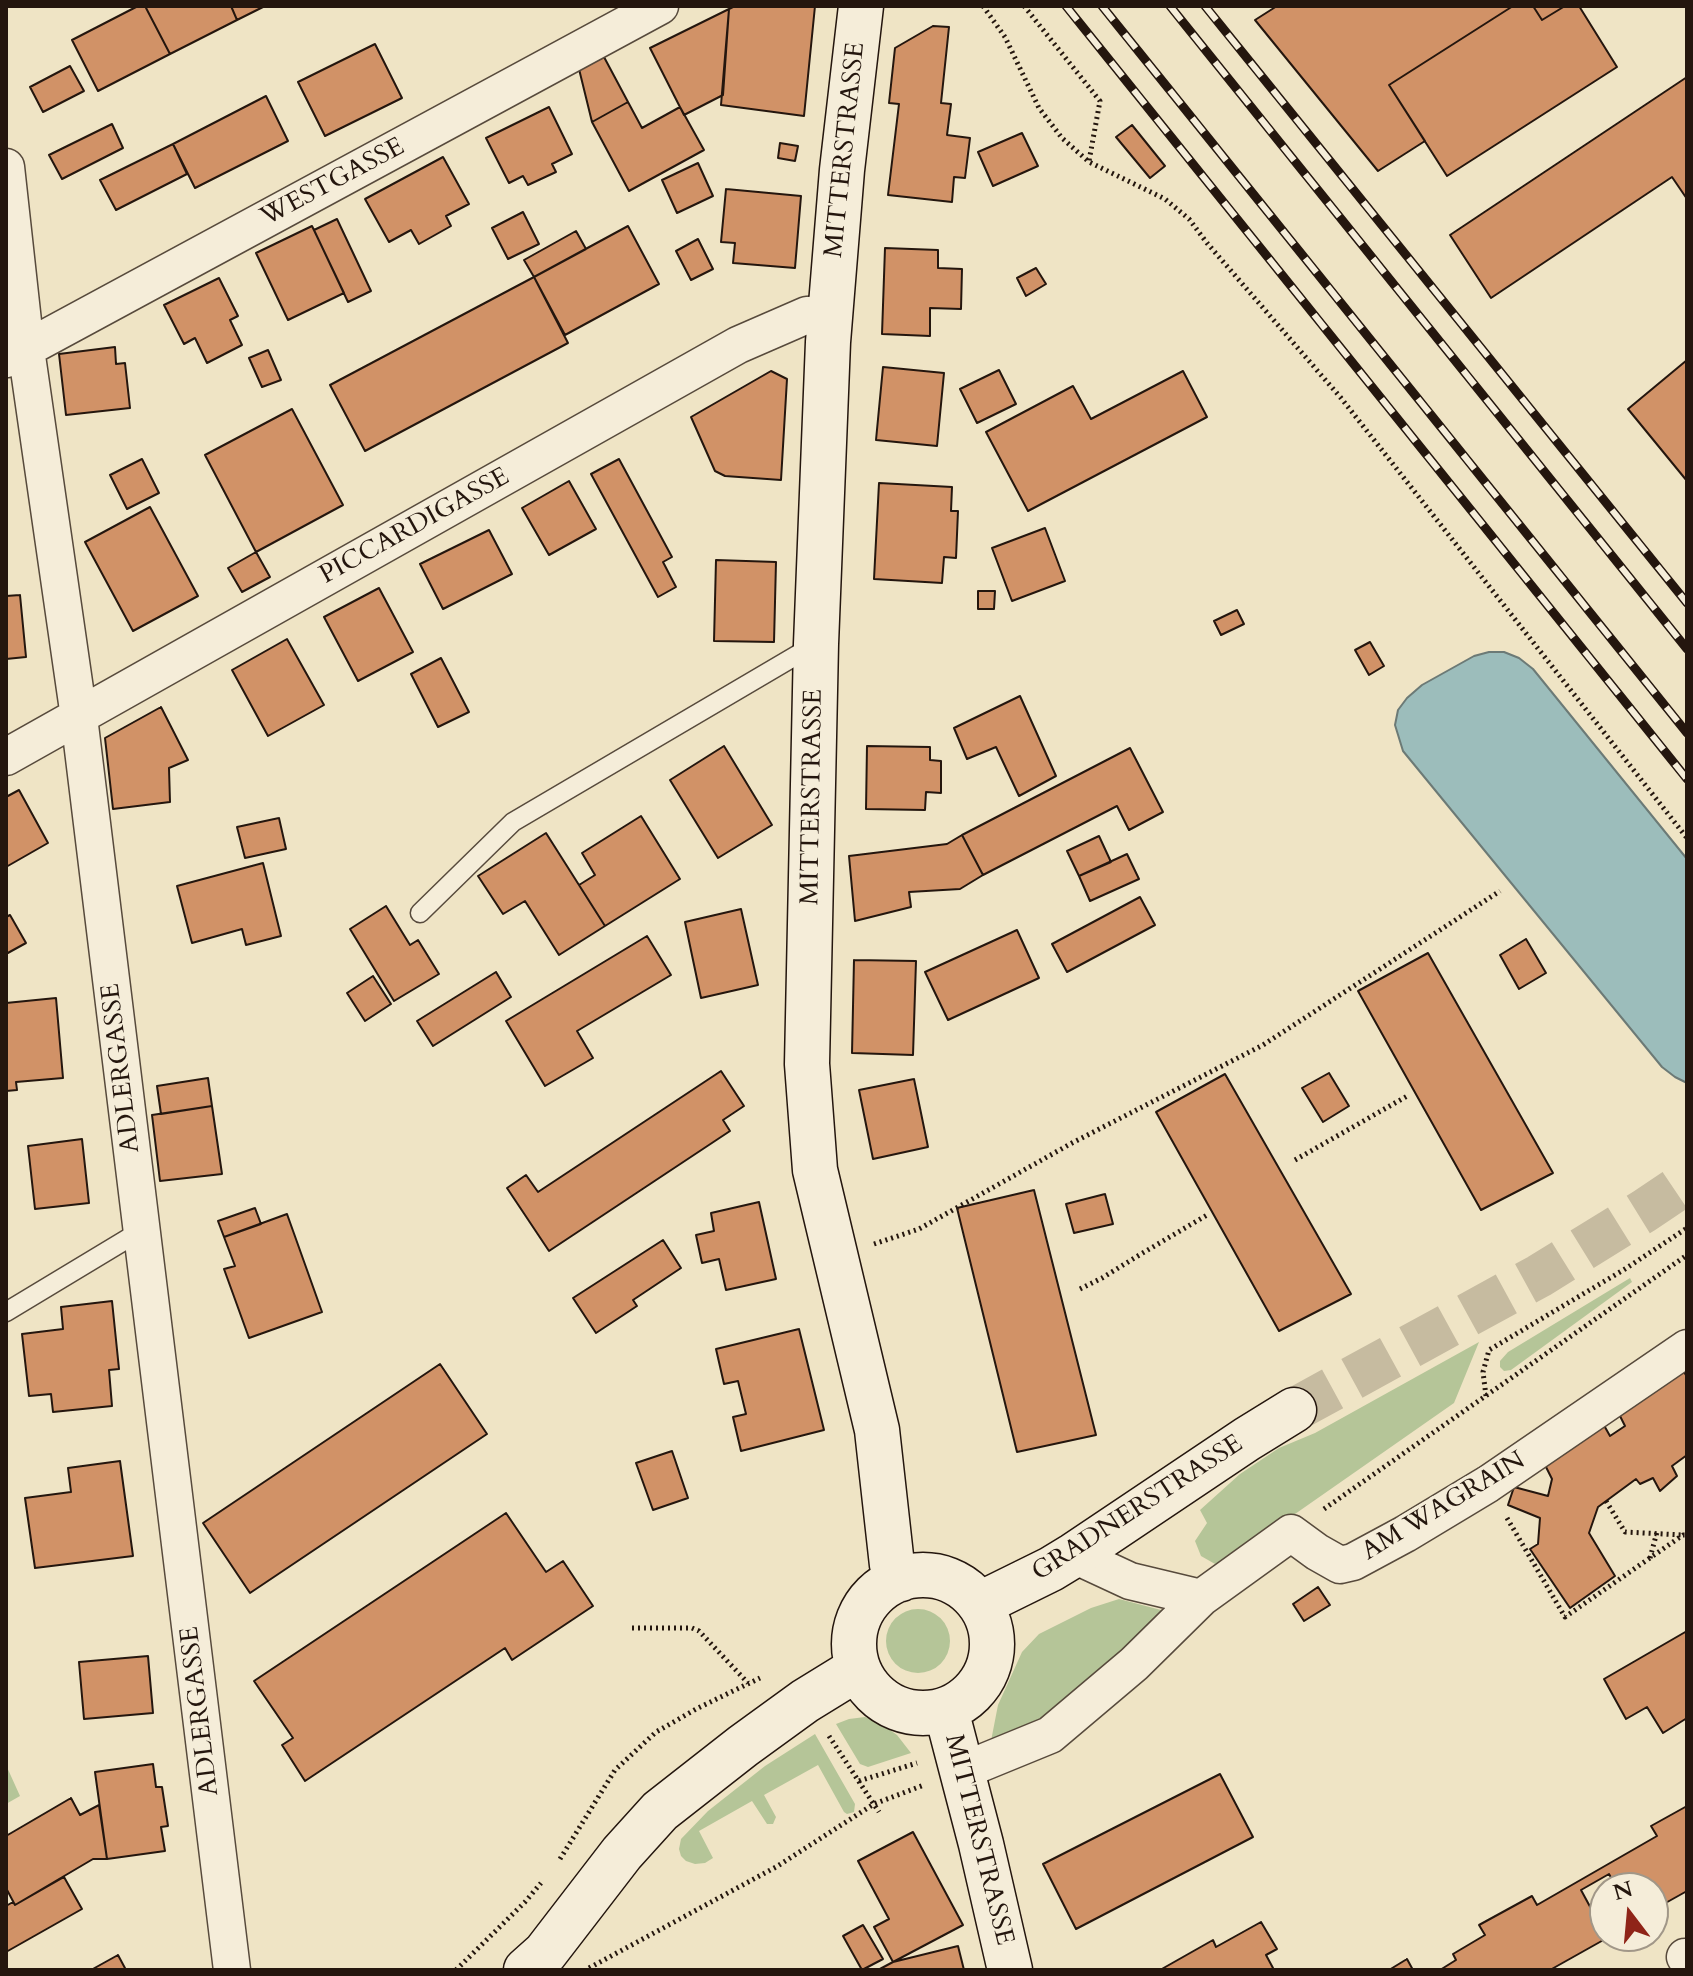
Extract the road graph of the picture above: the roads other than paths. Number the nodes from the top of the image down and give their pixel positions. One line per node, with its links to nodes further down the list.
1 (660, 6): 5 (street, WESTGASSE)
2 (861, 6): 4 (street, MITTERSTRASSE)
3 (6, 167): 5 (street, ADLERGASSE)
4 (830, 314): 6 (street, MITTERSTRASSE); 7 (street, PICCARDIGASSE)
5 (16, 354): 7 (street, ADLERGASSE)
6 (816, 644): 9 (lane); 15 (street, MITTERSTRASSE)
7 (79, 717): 8 (street, PICCARDIGASSE); 10 (street, ADLERGASSE)
8 (6, 757)
9 (420, 913)
10 (142, 1230): 11 (lane); 21 (street, ADLERGASSE)
11 (6, 1312)
12 (1687, 1348): 16 (street, AM WAGRAIN)
13 (1294, 1410): 14 (street, GRADNERSTRASSE)
14 (1074, 1555): 16 (street); 17 (street, GRADNERSTRASSE)
15 (901, 1579): 17 (street); 18 (street)
16 (1201, 1598): 20 (street)
17 (980, 1604): 19 (street)
18 (857, 1669): 19 (street); 22 (street)
19 (946, 1710): 20 (street, MITTERSTRASSE)
20 (944, 1777): 23 (street, MITTERSTRASSE)
21 (232, 1970)
22 (526, 1970)
23 (1010, 1970)

